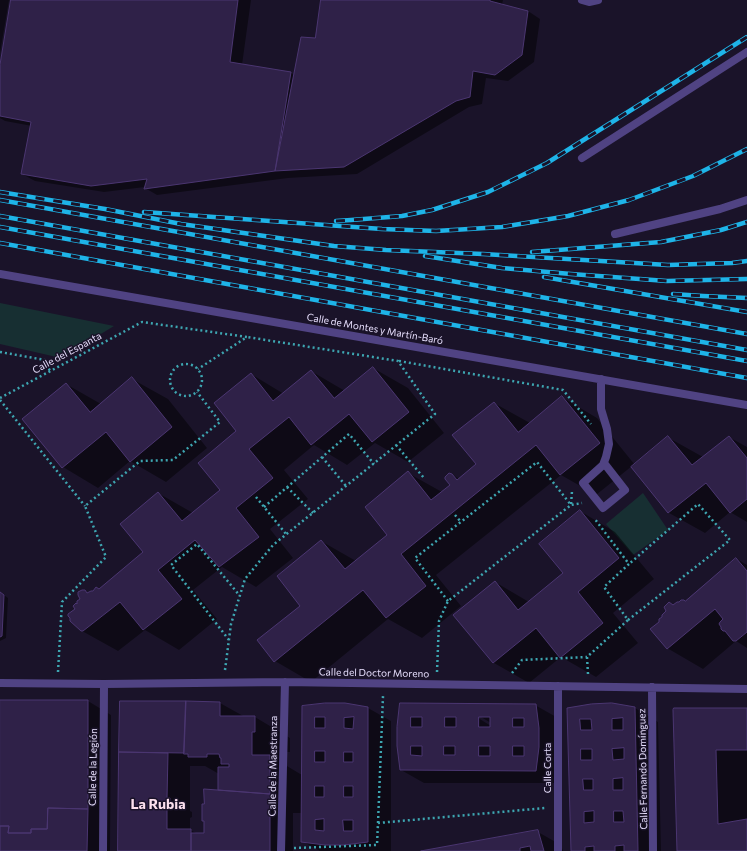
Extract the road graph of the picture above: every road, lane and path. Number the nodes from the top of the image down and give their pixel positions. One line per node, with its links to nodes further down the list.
1 (582, 0): 2 (street)
2 (598, 0)
3 (747, 52): 4 (street)
4 (582, 158)
5 (747, 200): 6 (street)
6 (615, 234)
7 (0, 274): 13 (street, Calle de Montes y Martín-Baró)
8 (247, 337): 10 (path); 11 (path); 12 (path, Calle del Espanta)
9 (0, 352): 12 (path)
10 (398, 361): 17 (path); 18 (path)
11 (198, 369): 14 (path); 14 (path)
12 (50, 371): 15 (path, Calle del Espanta)
13 (601, 379): 16 (street, Calle de Montes y Martín-Baró); 20 (street)
14 (196, 392): 29 (path)
15 (0, 399): 29 (path)
16 (747, 405)
17 (596, 429)
18 (396, 445): 21 (path); 22 (path)
19 (322, 457): 21 (path); 23 (path); 25 (path)
20 (604, 463): 20 (street)
21 (374, 464): 23 (path)
22 (424, 478)
23 (346, 486): 31 (path)
24 (573, 486): 28 (path)
25 (287, 487): 30 (path); 31 (path)
26 (256, 497): 30 (path)
27 (583, 503): 28 (path)
28 (571, 504): 34 (path); 38 (path)
29 (85, 506): 45 (path)
30 (264, 507): 35 (path)
31 (313, 513): 35 (path)
32 (455, 515): 34 (path)
33 (592, 515): 36 (path)
34 (461, 522): 38 (path)
35 (286, 534): 37 (path)
36 (629, 564): 39 (path); 39 (path)
37 (240, 596): 40 (path); 40 (path)
38 (448, 601): 48 (path)
39 (628, 620): 41 (path)
40 (229, 641): 42 (path)
41 (587, 657): 49 (path); 51 (path)
42 (223, 682): 43 (street, Calle del Doctor Moreno); 47 (street, Calle del Doctor Moreno)
43 (285, 682): 46 (street, Calle del Doctor Moreno); 56 (street, Calle de la Maestranza)
44 (0, 683): 45 (street, Calle del Doctor Moreno)
45 (57, 683): 47 (street, Calle del Doctor Moreno)
46 (384, 683): 48 (street, Calle del Doctor Moreno); 55 (path)
47 (104, 684): 57 (street, Calle de la Legión)
48 (437, 684): 49 (street, Calle del Doctor Moreno)
49 (503, 685): 50 (street, Calle del Doctor Moreno)
50 (558, 686): 51 (street, Calle del Doctor Moreno); 54 (street, Calle Corta)
51 (588, 686): 52 (street, Calle del Doctor Moreno)
52 (652, 687): 53 (street, Calle del Doctor Moreno); 59 (street, Calle Fernando Domínguez)
53 (747, 688)
54 (558, 807): 55 (path); 58 (street, Calle Corta)
55 (378, 823): 56 (path)
56 (281, 850)
57 (103, 851)
58 (558, 851)
59 (653, 851)

